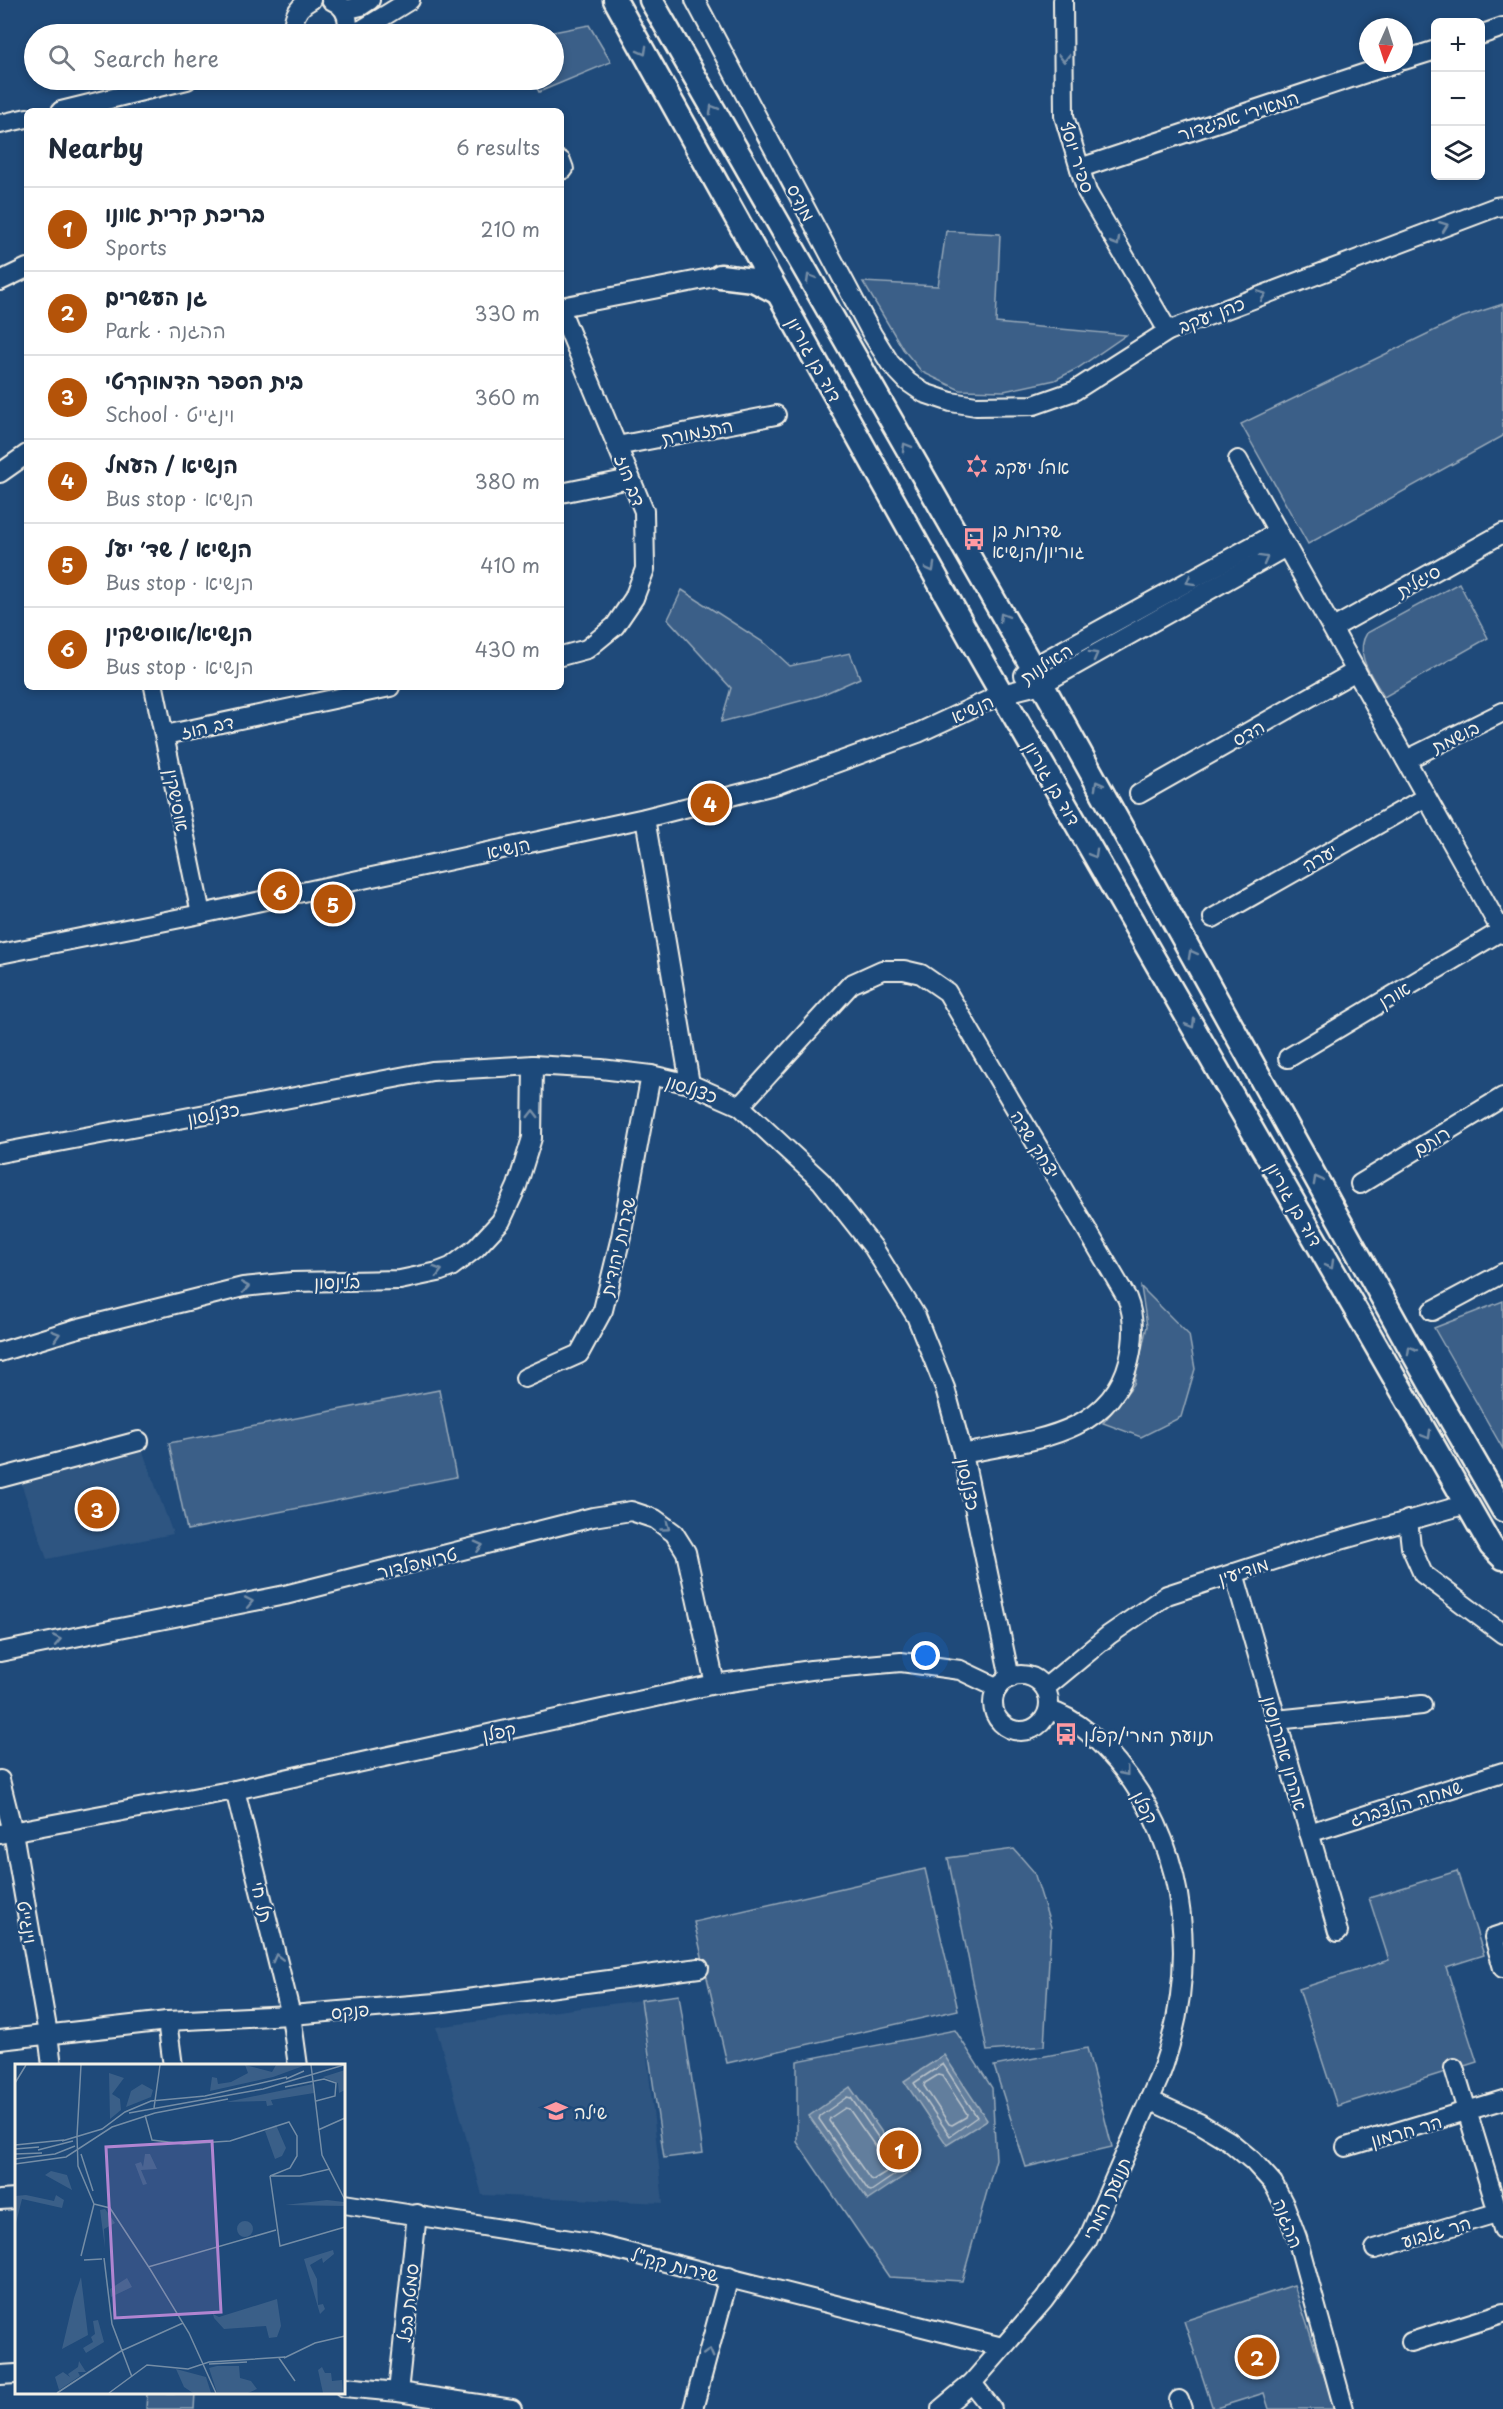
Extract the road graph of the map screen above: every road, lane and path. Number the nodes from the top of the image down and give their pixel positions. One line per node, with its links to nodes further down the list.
1 (309, 0): 9 (street)
2 (370, 0): 8 (street)
3 (411, 0): 11 (street)
4 (615, 0): 23 (main road, דוד בן גוריון, one-way to 23)
5 (651, 0): 44 (main road, דוד בן גוריון, one-way to 5)
6 (695, 0): 31 (street, מנדס)
7 (1063, 0): 21 (street, ספיר יוסף, one-way to 21)
8 (338, 5): 10 (street)
9 (294, 24)
10 (348, 24)
11 (371, 24)
12 (1503, 27): 13 (street)
13 (1485, 33)
14 (1431, 52): 15 (street)
15 (1413, 57)
16 (1369, 72): 21 (street, המאירי אביגדור)
17 (153, 90): 18 (street)
18 (92, 108)
19 (24, 119): 20 (street)
20 (0, 124)
21 (1080, 168): 30 (street, ספיר יוסף, one-way to 30)
22 (1503, 206): 30 (street, כהן יעקב, one-way to 22)
23 (740, 224): 25 (main road); 27 (main road, דוד בן גוריון)
24 (24, 269): 26 (street)
25 (720, 276): 27 (main road); 28 (street)
26 (0, 280)
27 (778, 293): 47 (main road, דוד בן גוריון, one-way to 47)
28 (564, 308)
29 (564, 316): 33 (street, דב הוז)
30 (1168, 330): 31 (street, כהן יעקב)
31 (924, 393)
32 (776, 415): 33 (street, התזמורת)
33 (617, 446): 37 (street, דב הוז)
34 (24, 456): 36 (street)
35 (1238, 460): 40 (street)
36 (0, 473)
37 (630, 479): 38 (street); 42 (street, דב הוז)
38 (564, 492)
39 (1503, 533): 41 (street, סיגלית)
40 (1282, 540): 41 (street); 44 (street, האילנות)
41 (1333, 628): 43 (street)
42 (564, 655)
43 (1356, 671): 50 (street); 51 (street, הדס)
44 (1037, 675): 47 (street, האילנות); 74 (main road, דוד בן גוריון, one-way to 44)
45 (155, 690): 49 (street, אוסישקין)
46 (376, 690): 49 (street, דב הוז)
47 (1002, 694): 53 (street, הנשיא); 73 (main road, דוד בן גוריון, one-way to 73)
48 (1503, 712): 50 (street, בושמת)
49 (165, 735): 54 (street, אוסישקין)
50 (1406, 760): 52 (street)
51 (1139, 794)
52 (1426, 797): 55 (street, יערה); 56 (street)
53 (645, 818): 54 (street, הנשיא); 61 (street)
54 (201, 914): 57 (street, הנשיא)
55 (1213, 918)
56 (1502, 932): 58 (street, אורן)
57 (0, 954)
58 (1288, 1058)
59 (533, 1065): 60 (street, כצנלסון); 64 (street, כצנלסון); 68 (street, בלינסון, one-way to 59)
60 (651, 1075): 61 (street, כצנלסון); 69 (street, שדרות יהודית)
61 (690, 1084): 63 (street, כצנלסון)
62 (1503, 1097): 65 (street, רותם)
63 (740, 1106): 71 (street, כצנלסון); 71 (street, יצחק שדה)
64 (0, 1153)
65 (1360, 1184)
66 (1503, 1273): 67 (street)
67 (1432, 1311)
68 (0, 1352)
69 (525, 1378)
70 (139, 1441): 72 (street)
71 (963, 1454): 80 (street, כצנלסון)
72 (0, 1479)
73 (1467, 1504): 75 (street, מודיעין); 76 (main road, דוד בן גוריון)
74 (1503, 1510)
75 (1407, 1520): 77 (street, מודיעין); 78 (street)
76 (1503, 1558)
77 (1234, 1573): 82 (street, מודיעין); 85 (street, אהרון אהרונסון)
78 (1503, 1634)
79 (0, 1652): 81 (street, טרומפלדור, one-way to 81)
80 (1004, 1683): 81 (street, קפלן); 82 (street); 84 (street)
81 (715, 1684): 88 (street, קפלן)
82 (1045, 1688): 84 (street)
83 (1422, 1705): 85 (street)
84 (1049, 1710): 93 (street, קפלן, one-way to 93)
85 (1276, 1720): 90 (street, אהרון אהרונסון)
86 (1503, 1772): 90 (street, שמחה הולצברג)
87 (0, 1780): 89 (street, וינגייט)
88 (235, 1790): 89 (street, קפלן); 96 (street, תל חי, one-way to 88)
89 (6, 1833): 98 (street, וינגייט)
90 (1309, 1833): 91 (street, אהרון אהרונסון)
91 (1338, 1932)
92 (1503, 1934): 95 (street)
93 (1183, 1941): 104 (street, תנועת המרי)
94 (699, 1968): 96 (street, פנקס)
95 (1503, 1968)
96 (291, 2015): 97 (street, פנקס); 102 (street, תל חי)
97 (167, 2021): 98 (street, פנקס); 101 (street)
98 (48, 2034): 99 (street, פנקס); 100 (street, וינגייט)
99 (0, 2040)
100 (52, 2064)
101 (173, 2064)
102 (298, 2064)
103 (1454, 2068): 106 (street)
104 (1149, 2100): 117 (street, תנועת המרי); 127 (street, ההגנה)
105 (1503, 2100): 106 (street, הר חרמון)
106 (1467, 2112): 107 (street, הר חרמון); 112 (street)
107 (1346, 2147)
108 (15, 2199): 109 (street)
109 (0, 2200)
110 (345, 2204): 111 (street, שדרות קק"ל)
111 (417, 2214): 114 (street, שדרות קק"ל); 122 (street, סמטת בזל)
112 (1501, 2218): 113 (street, הר גלבוע)
113 (1375, 2249)
114 (729, 2277): 117 (street, שדרות קק"ל); 124 (street, one-way to 114)
115 (1503, 2313): 116 (street)
116 (1412, 2342)
117 (1002, 2348): 120 (street, תנועת המרי)
118 (15, 2374): 119 (street)
119 (0, 2375)
120 (972, 2383): 125 (street, תנועת המרי); 126 (street)
121 (345, 2387): 122 (street)
122 (398, 2392): 123 (street)
123 (512, 2409)
124 (693, 2409)
125 (941, 2409)
126 (992, 2409)
127 (1344, 2409)

